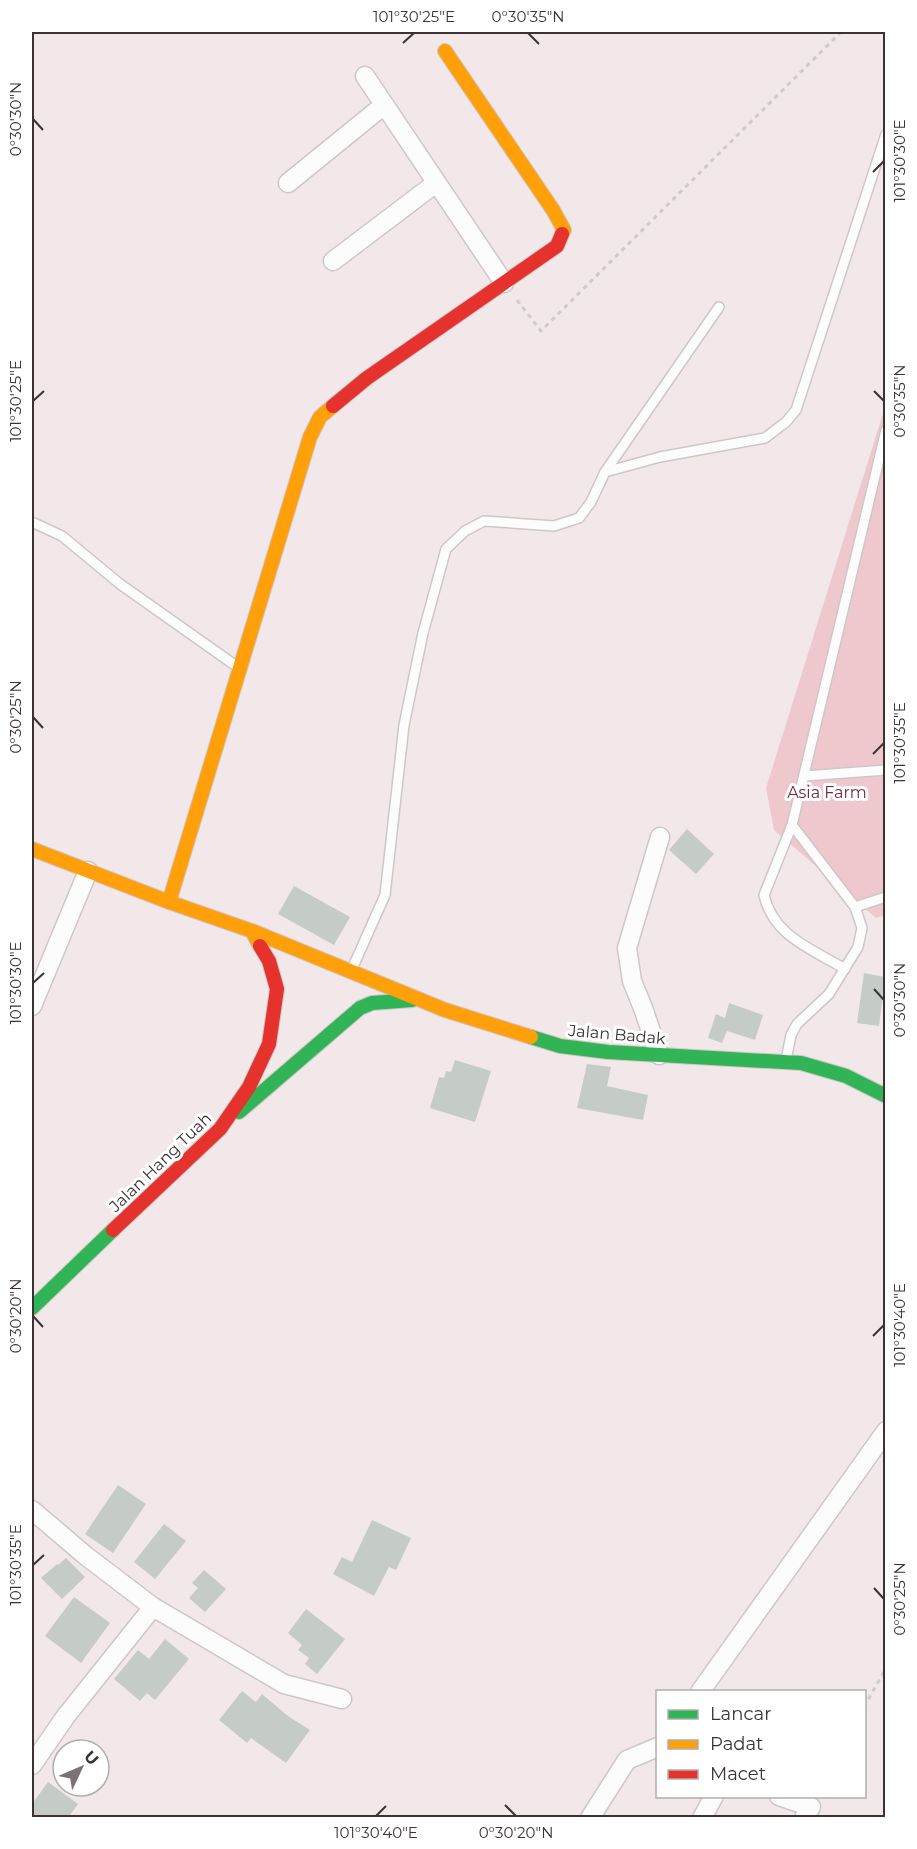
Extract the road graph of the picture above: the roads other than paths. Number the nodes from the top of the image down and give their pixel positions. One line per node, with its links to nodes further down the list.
1 (445, 51): 8 (street)
2 (364, 76): 3 (street)
3 (384, 105): 5 (street); 6 (street)
4 (885, 134): 11 (lane)
5 (288, 183)
6 (436, 183): 7 (street); 8 (street)
7 (333, 261)
8 (504, 283): 13 (street)
9 (719, 307): 11 (lane)
10 (885, 430): 15 (lane)
11 (605, 472): 25 (lane)
12 (34, 523): 13 (lane)
13 (241, 669): 21 (street)
14 (885, 770): 15 (lane)
15 (804, 776): 16 (lane)
16 (792, 825): 22 (lane); 24 (lane)
17 (660, 837): 28 (street)
18 (32, 849): 19 (street)
19 (88, 871): 21 (street); 27 (street)
20 (885, 897): 22 (lane)
21 (169, 902): 23 (street)
22 (855, 907): 24 (lane)
23 (252, 931): 25 (street, Jalan Badak); 31 (street, Jalan Hang Tuah)
24 (845, 969): 29 (lane)
25 (351, 970): 26 (street, Jalan Badak)
26 (418, 1000): 28 (street, Jalan Badak); 31 (street)
27 (32, 1006)
28 (659, 1055): 29 (street, Jalan Badak)
29 (786, 1062): 30 (street, Jalan Badak)
30 (885, 1096)
31 (220, 1129): 32 (street, Jalan Hang Tuah)
32 (32, 1308)
33 (885, 1431): 36 (street)
34 (32, 1509): 35 (street)
35 (153, 1607): 37 (street); 39 (street)
36 (700, 1690)
37 (342, 1699)
38 (656, 1747): 42 (street)
39 (32, 1765)
40 (713, 1798): 43 (street)
41 (781, 1798): 44 (street)
42 (590, 1818)
43 (702, 1818)
44 (804, 1818)

